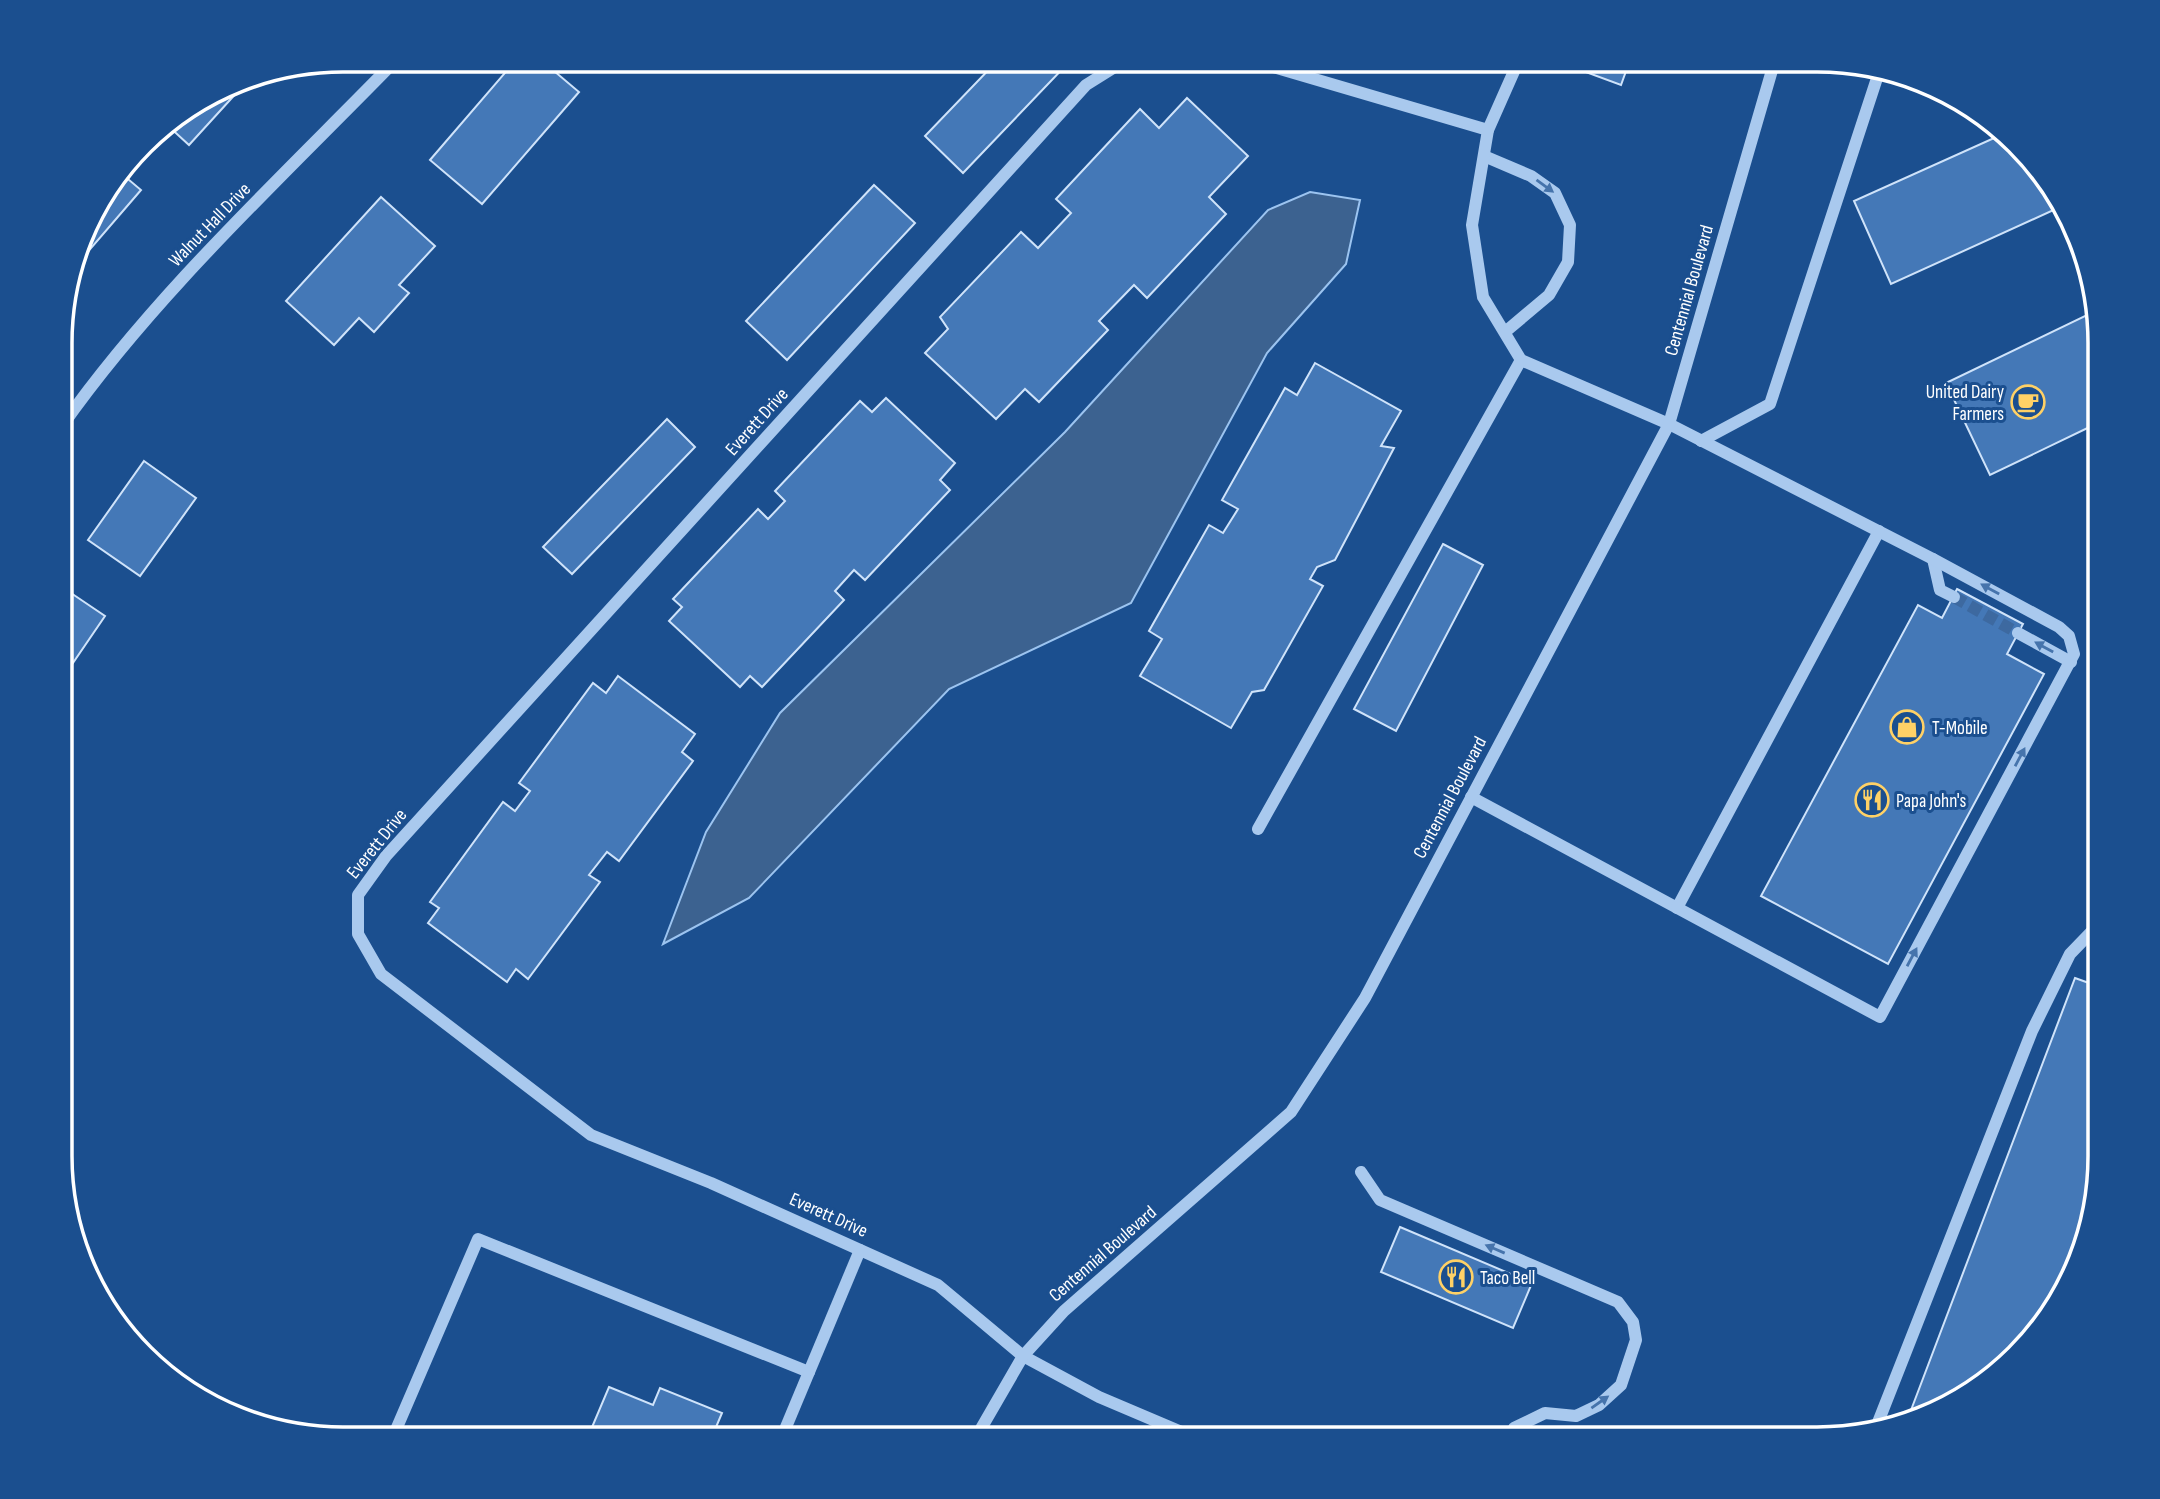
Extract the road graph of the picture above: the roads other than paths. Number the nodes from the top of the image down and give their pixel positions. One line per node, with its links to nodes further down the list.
1 (384, 72): 11 (street, Walnut Hall Drive)
2 (1107, 72): 24 (street, Everett Drive)
3 (1291, 72): 7 (street)
4 (1513, 72): 7 (street)
5 (1772, 72): 12 (street, Centennial Boulevard)
6 (1877, 79): 13 (street)
7 (1488, 130): 8 (street)
8 (1484, 156): 9 (street); 9 (street, one-way to 9)
9 (1505, 332): 10 (street)
10 (1521, 360): 12 (street); 20 (street)
11 (72, 411)
12 (1669, 424): 13 (street); 19 (street, Centennial Boulevard)
13 (1702, 441): 14 (street)
14 (1879, 531): 15 (street); 21 (street)
15 (1933, 559): 16 (street); 18 (street, one-way to 15)
16 (1954, 597)
17 (2018, 633): 18 (street, one-way to 17)
18 (2071, 662): 21 (street, one-way to 18)
19 (1471, 797): 21 (street); 25 (street, Centennial Boulevard)
20 (1258, 829)
21 (1677, 908)
22 (2088, 935): 27 (street)
23 (1361, 1172): 32 (street, one-way to 23)
24 (860, 1250): 25 (street, Everett Drive); 26 (street)
25 (1023, 1356): 30 (street, Centennial Boulevard); 31 (street, Everett Drive)
26 (809, 1372): 28 (street); 29 (street)
27 (1879, 1420)
28 (397, 1427)
29 (786, 1427)
30 (982, 1427)
31 (1170, 1427)
32 (1516, 1427)

